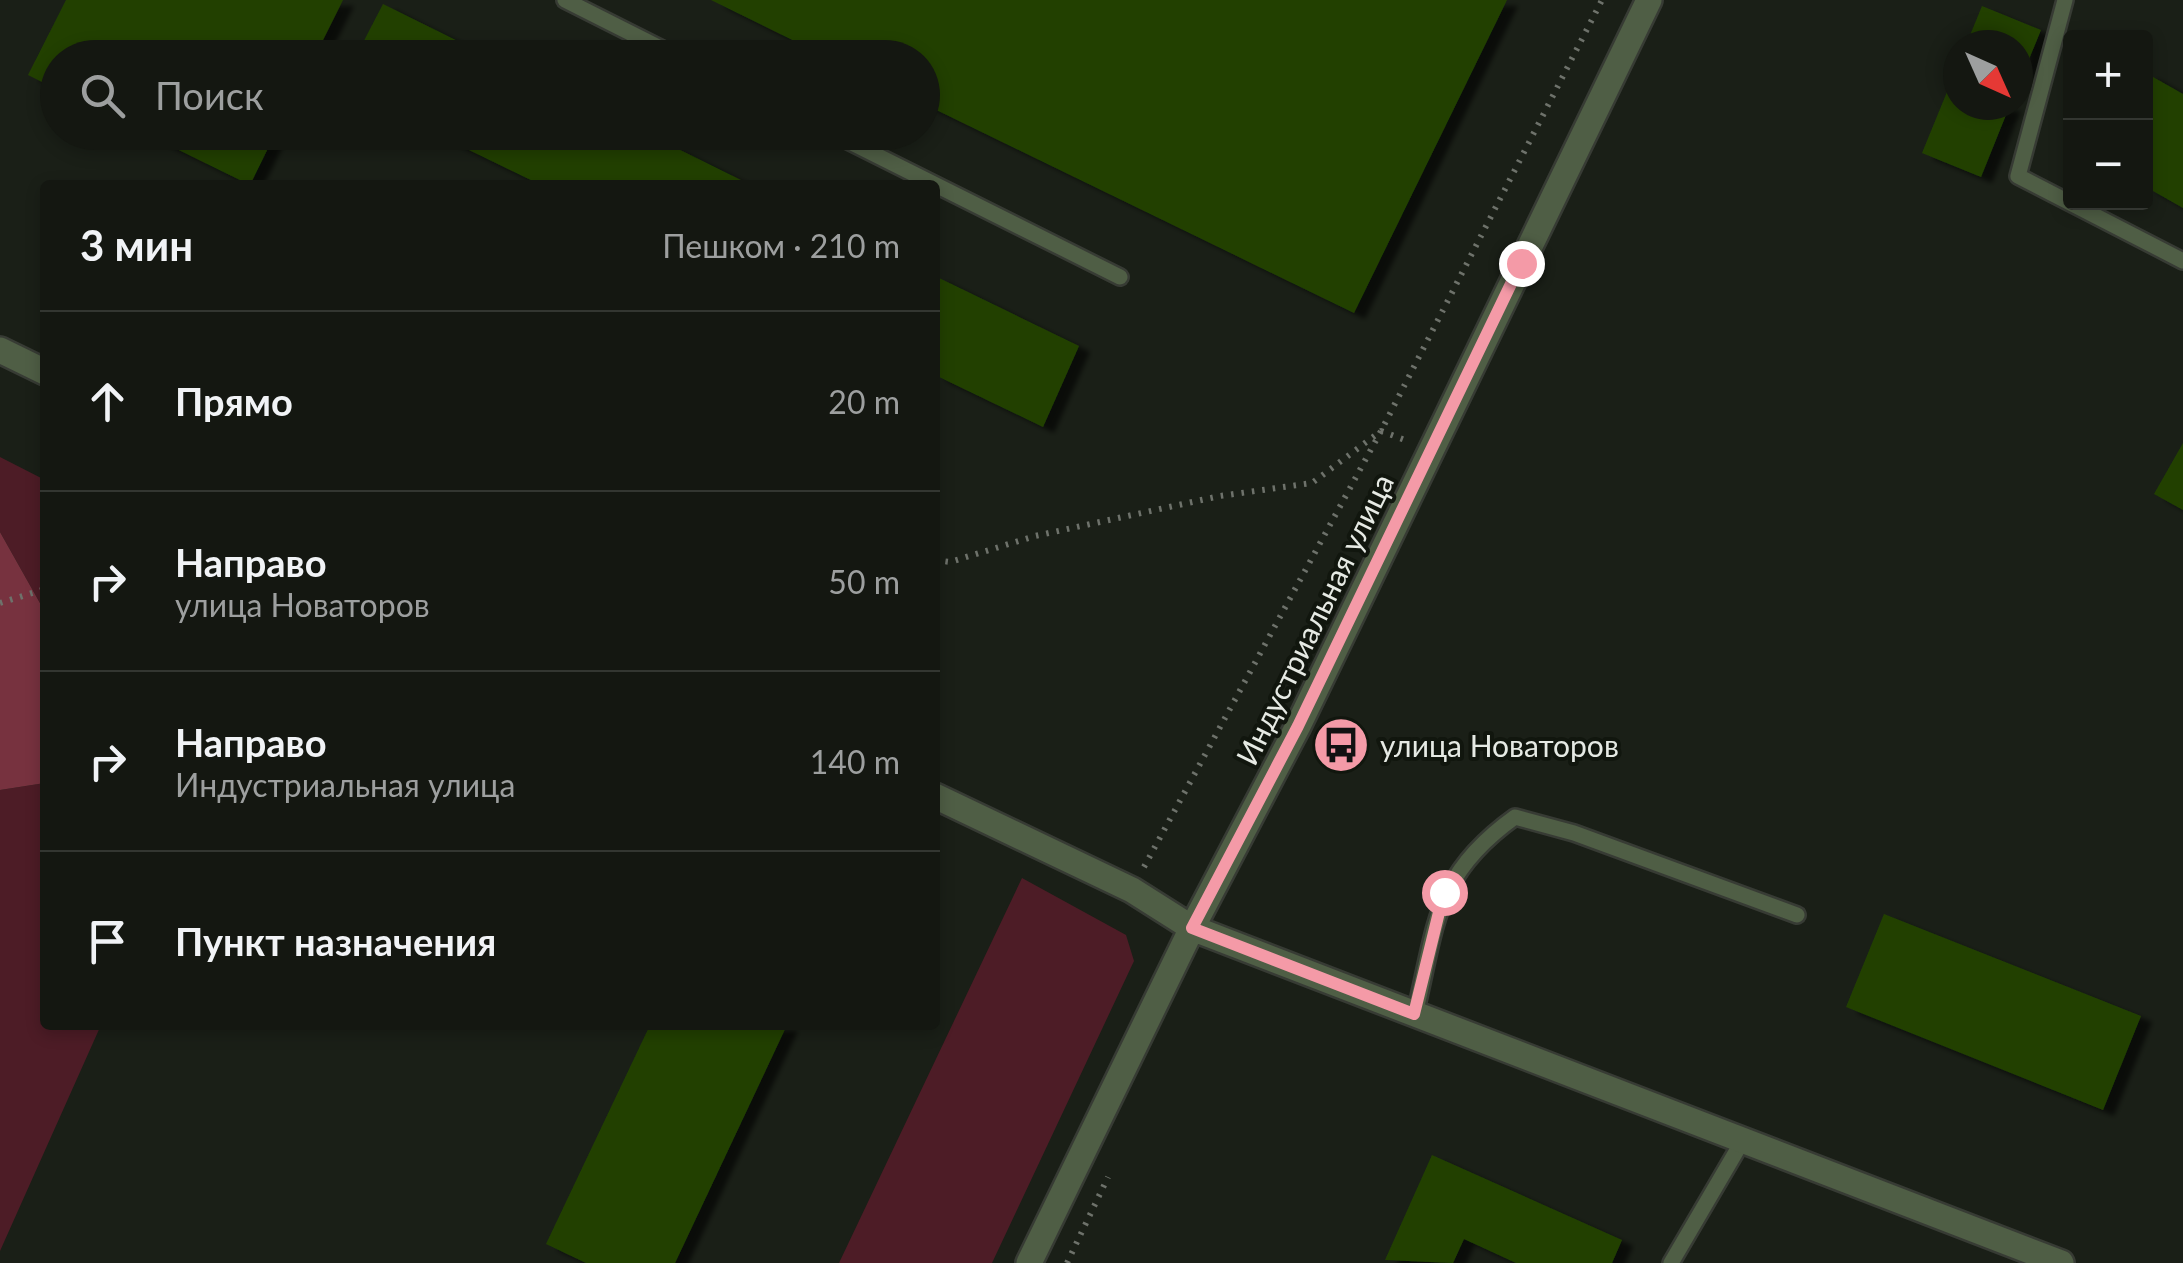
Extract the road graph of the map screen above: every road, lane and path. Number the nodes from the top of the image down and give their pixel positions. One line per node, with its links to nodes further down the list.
1 (565, 0): 5 (lane)
2 (1602, 0): 13 (path)
3 (1648, 0): 14 (street, Индустриальная улица)
4 (2065, 0): 9 (lane)
5 (644, 40)
6 (866, 150): 7 (lane)
7 (925, 180)
8 (940, 187): 10 (lane)
9 (2183, 261)
10 (1120, 278)
11 (0, 350): 12 (street)
12 (40, 370)
13 (1381, 431): 14 (path); 15 (path); 19 (path)
14 (1433, 451): 21 (street, Индустриальная улица)
15 (940, 561)
16 (40, 591): 17 (path)
17 (0, 603)
18 (940, 798): 19 (street)
19 (1132, 890): 21 (street)
20 (1797, 916): 22 (lane)
21 (1192, 928): 22 (street); 24 (street, Индустриальная улица)
22 (1414, 1014): 23 (street)
23 (1742, 1140): 25 (lane); 26 (street)
24 (1030, 1263)
25 (1671, 1263)
26 (2061, 1263)

